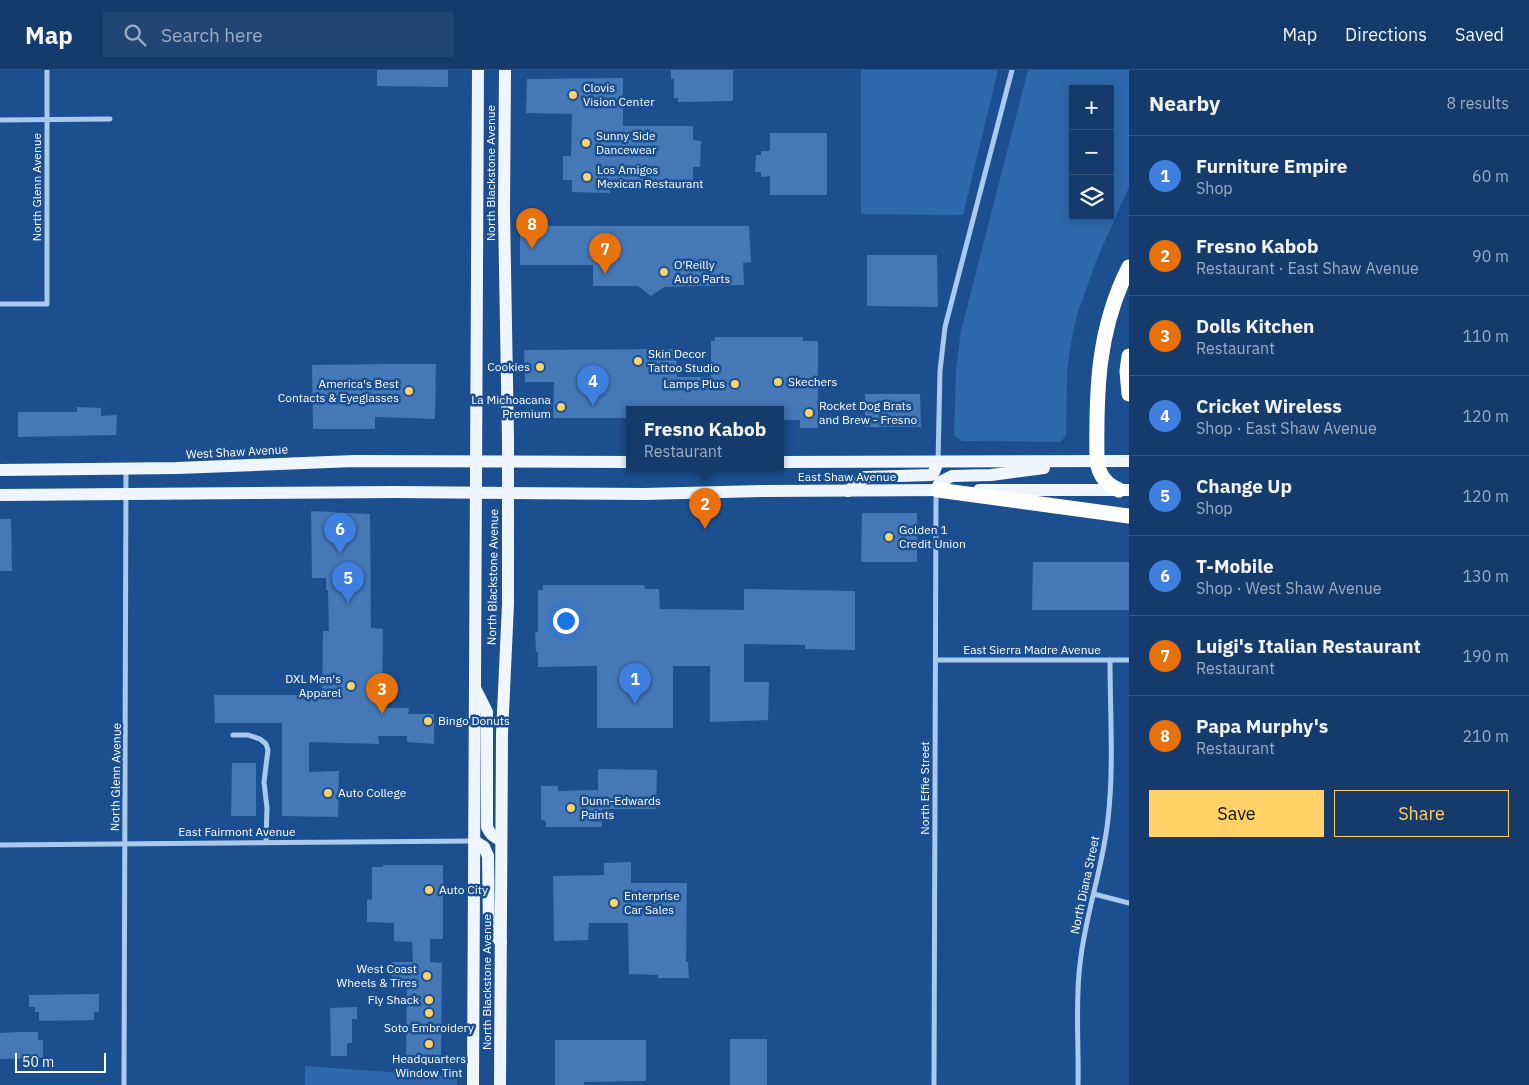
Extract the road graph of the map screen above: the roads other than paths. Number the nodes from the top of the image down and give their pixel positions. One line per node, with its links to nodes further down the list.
1 (47, 70): 6 (street, North Glenn Avenue)
2 (478, 70): 12 (main road, North Blackstone Avenue)
3 (505, 70): 15 (main road, North Blackstone Avenue)
4 (1012, 70): 18 (street)
5 (0, 120): 6 (street)
6 (47, 120): 7 (street); 9 (street, North Glenn Avenue)
7 (110, 120)
8 (1129, 267): 13 (highway)
9 (0, 304)
10 (1129, 356): 11 (highway)
11 (1129, 394)
12 (476, 461): 15 (main road); 19 (main road, West Shaw Avenue); 25 (main road, North Blackstone Avenue)
13 (1096, 461): 14 (main road, East Shaw Avenue); 18 (main road, East Shaw Avenue); 21 (main road); 22 (highway)
14 (1129, 461)
15 (508, 462): 16 (main road); 24 (main road, North Blackstone Avenue)
16 (626, 462)
17 (784, 462): 18 (main road, East Shaw Avenue)
18 (938, 462): 23 (main road)
19 (126, 468): 20 (main road, West Shaw Avenue); 26 (street, North Glenn Avenue)
20 (0, 470)
21 (937, 490): 22 (main road, East Shaw Avenue); 23 (main road, East Shaw Avenue); 28 (highway); 29 (street, North Effie Street)
22 (1124, 490)
23 (848, 491): 24 (main road, East Shaw Avenue)
24 (508, 492): 25 (main road, East Shaw Avenue); 34 (main road, North Blackstone Avenue)
25 (476, 493): 26 (main road); 32 (main road, North Blackstone Avenue)
26 (126, 494): 27 (main road); 37 (street, North Glenn Avenue)
27 (0, 495)
28 (1129, 516)
29 (936, 660): 30 (street, East Sierra Madre Avenue); 45 (street, North Effie Street)
30 (1110, 660): 31 (street, East Sierra Madre Avenue); 39 (street, North Diana Street)
31 (1129, 660)
32 (475, 688): 34 (main road); 35 (main road, North Blackstone Avenue)
33 (233, 736): 36 (street)
34 (501, 840): 41 (main road, North Blackstone Avenue)
35 (474, 841): 36 (street, East Fairmont Avenue); 41 (main road); 43 (main road, North Blackstone Avenue)
36 (266, 842): 37 (street, East Fairmont Avenue)
37 (125, 843): 38 (street, East Fairmont Avenue); 42 (street, North Glenn Avenue)
38 (0, 845)
39 (1094, 894): 40 (street); 46 (street, North Diana Street)
40 (1129, 903)
41 (501, 942): 44 (main road, North Blackstone Avenue)
42 (124, 1085)
43 (473, 1085)
44 (500, 1085)
45 (934, 1085)
46 (1078, 1085)

